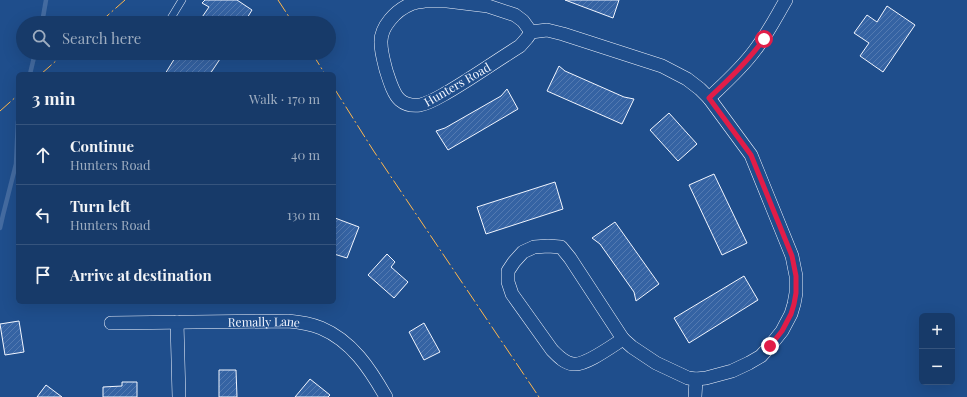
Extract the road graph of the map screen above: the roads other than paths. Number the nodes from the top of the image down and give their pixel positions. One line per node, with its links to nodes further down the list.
1 (182, 0): 3 (lane)
2 (786, 0): 5 (street)
3 (172, 16)
4 (531, 32): 4 (street, Hunters Road); 5 (street)
5 (709, 98): 9 (street)
6 (177, 322): 7 (street, Remally Lane); 10 (street); 11 (street, Remally Lane)
7 (111, 323)
8 (623, 339): 8 (street); 9 (street)
9 (696, 379): 12 (street)
10 (179, 397)
11 (386, 397)
12 (696, 397)

